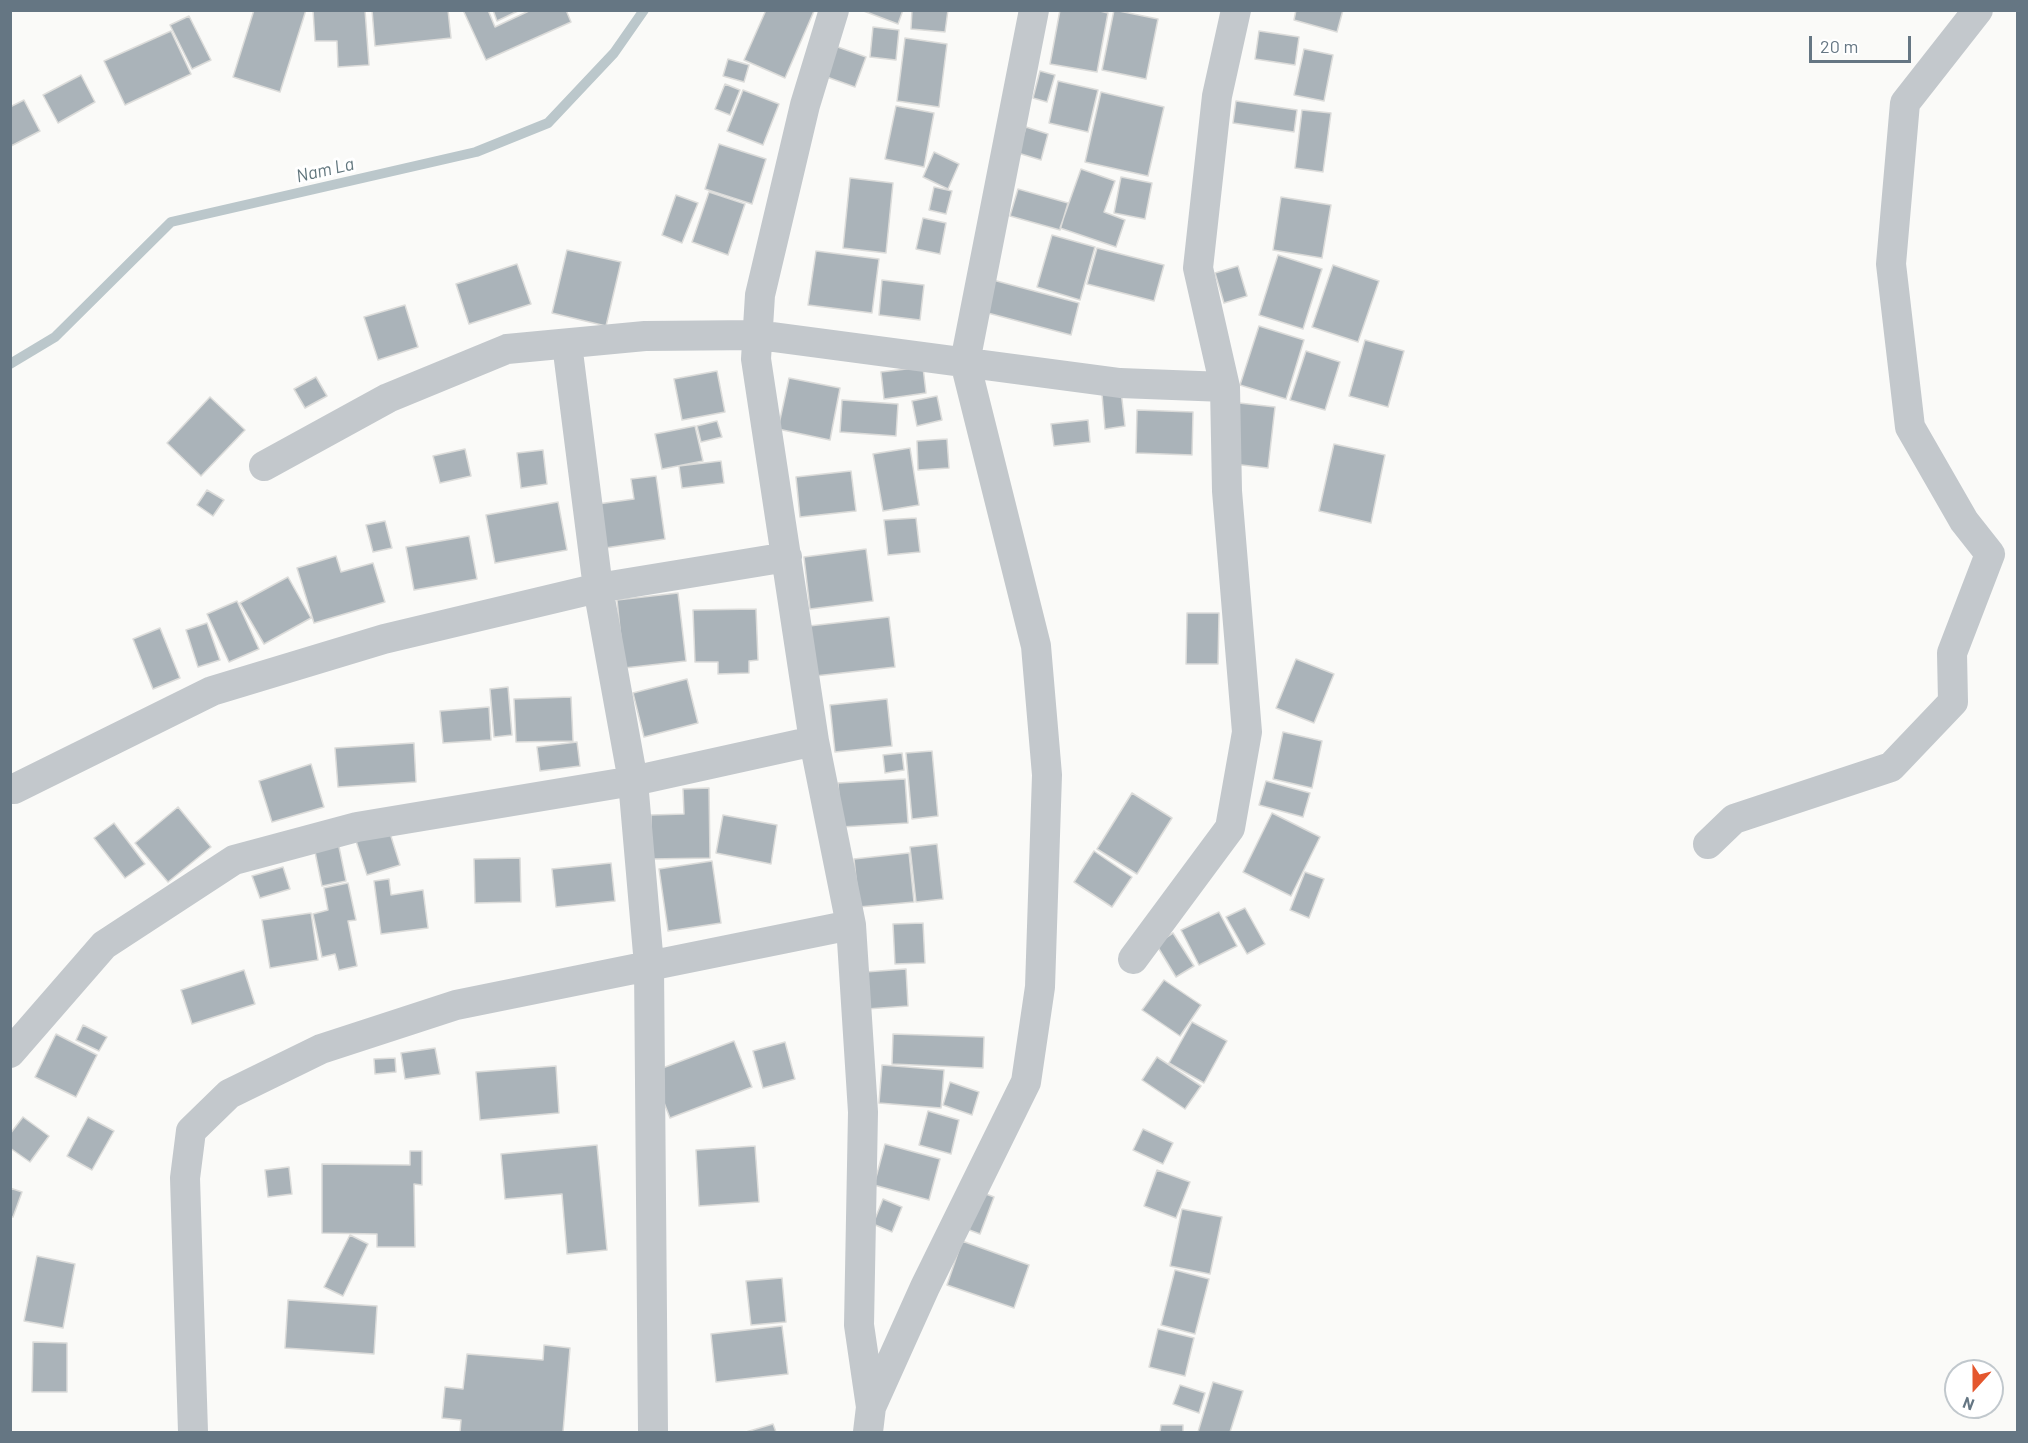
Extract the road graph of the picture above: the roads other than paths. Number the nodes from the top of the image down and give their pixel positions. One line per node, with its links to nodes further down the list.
1 (834, 10): 5 (street)
2 (1034, 10): 7 (street)
3 (1236, 10): 8 (street)
4 (1978, 10): 15 (street)
5 (758, 335): 6 (street); 7 (street); 10 (street)
6 (567, 344): 9 (street); 11 (street)
7 (965, 362): 8 (street); 20 (street)
8 (1225, 387): 17 (street)
9 (264, 466)
10 (788, 557): 11 (street); 12 (street)
11 (598, 588): 13 (street); 14 (street)
12 (814, 741): 13 (street); 16 (street)
13 (633, 781): 18 (street); 19 (street)
14 (14, 789)
15 (1708, 844)
16 (851, 925): 18 (street); 20 (street)
17 (1133, 959)
18 (649, 965): 21 (street); 22 (street)
19 (10, 1053)
20 (870, 1420)
21 (193, 1432)
22 (653, 1432)

